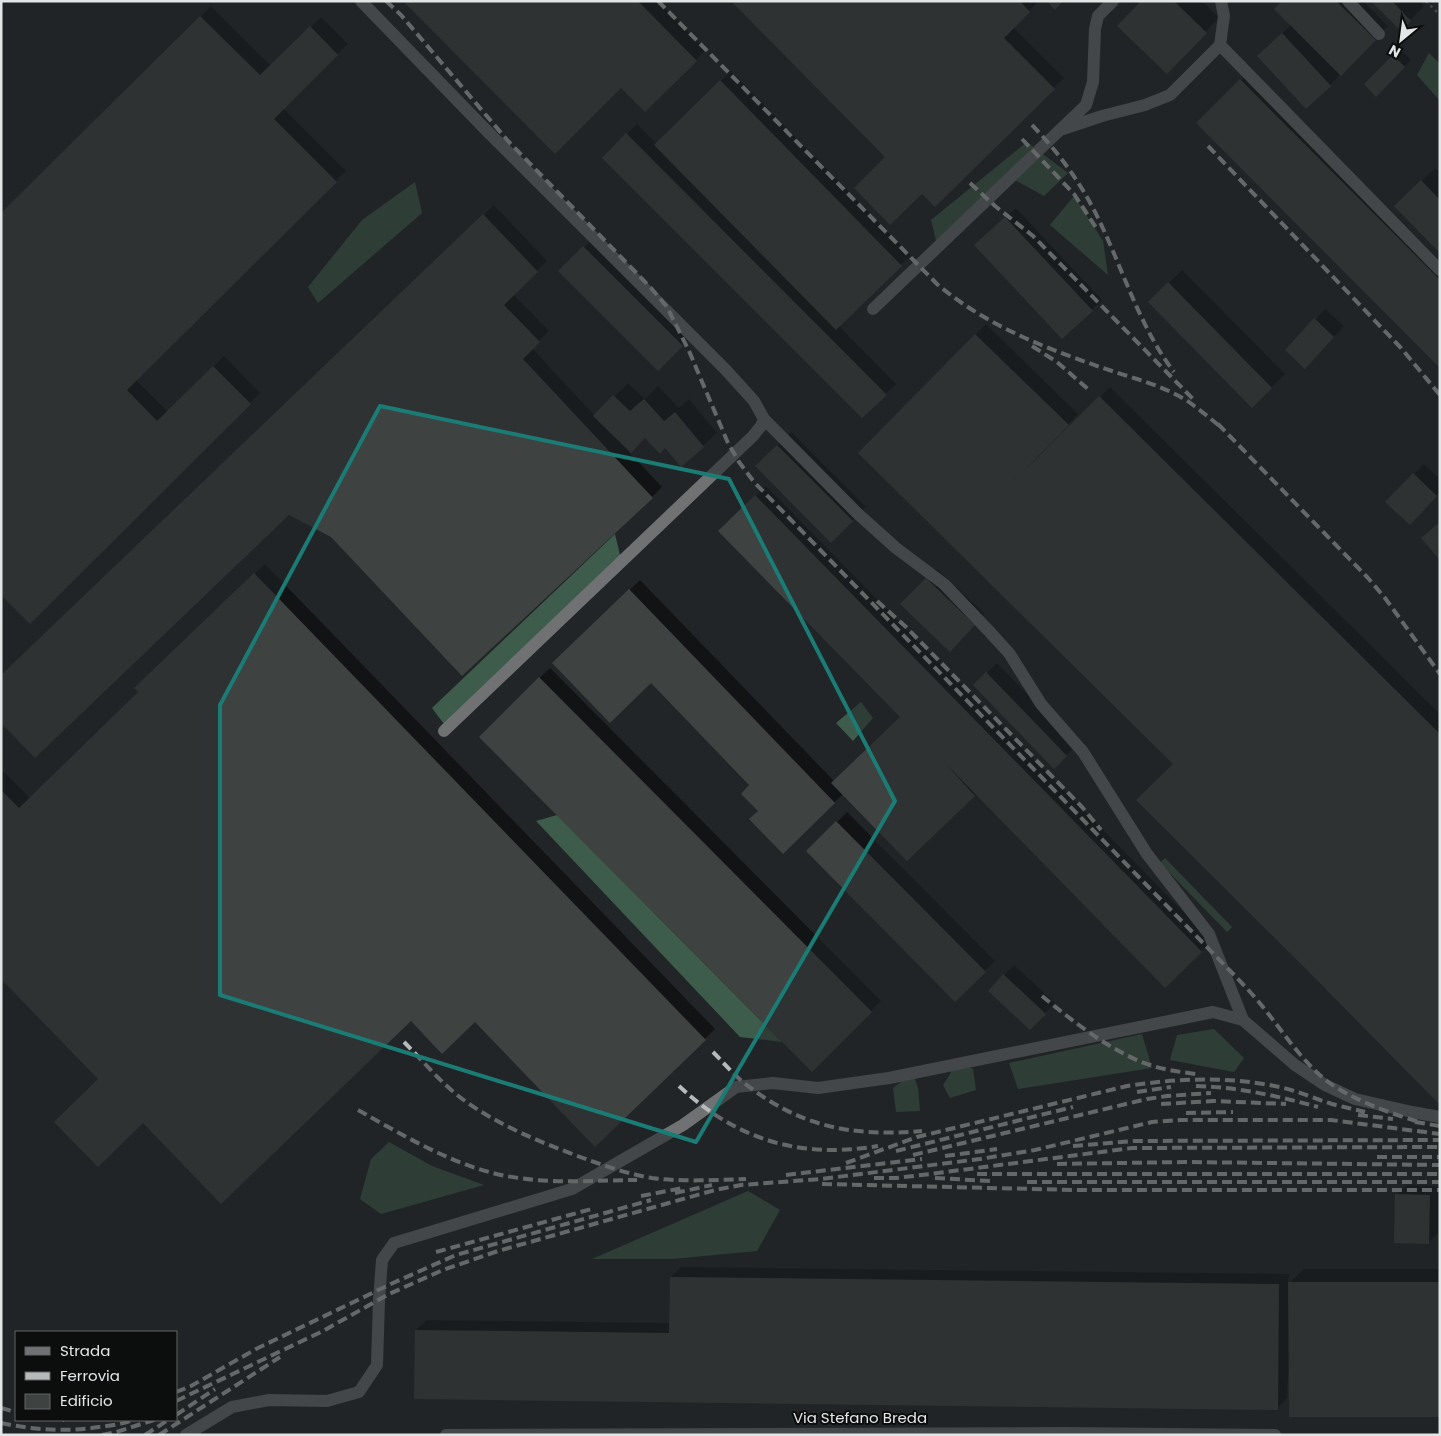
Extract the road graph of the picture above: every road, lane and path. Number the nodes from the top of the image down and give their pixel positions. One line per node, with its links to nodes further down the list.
1 (361, 1): 12 (street)
2 (1113, 1): 9 (street)
3 (1221, 1): 8 (street)
4 (1348, 1): 7 (street)
5 (1426, 1): 6 (path)
6 (1440, 15)
7 (1379, 34)
8 (1220, 45): 9 (street); 10 (street)
9 (1060, 130): 11 (street)
10 (1440, 270)
11 (873, 309)
12 (764, 418): 13 (street); 14 (street)
13 (444, 731)
14 (1243, 1020): 15 (street); 16 (street)
15 (1440, 1117)
16 (186, 1435)
17 (446, 1435): 18 (street, Via Stefano Breda)
18 (1275, 1435)

